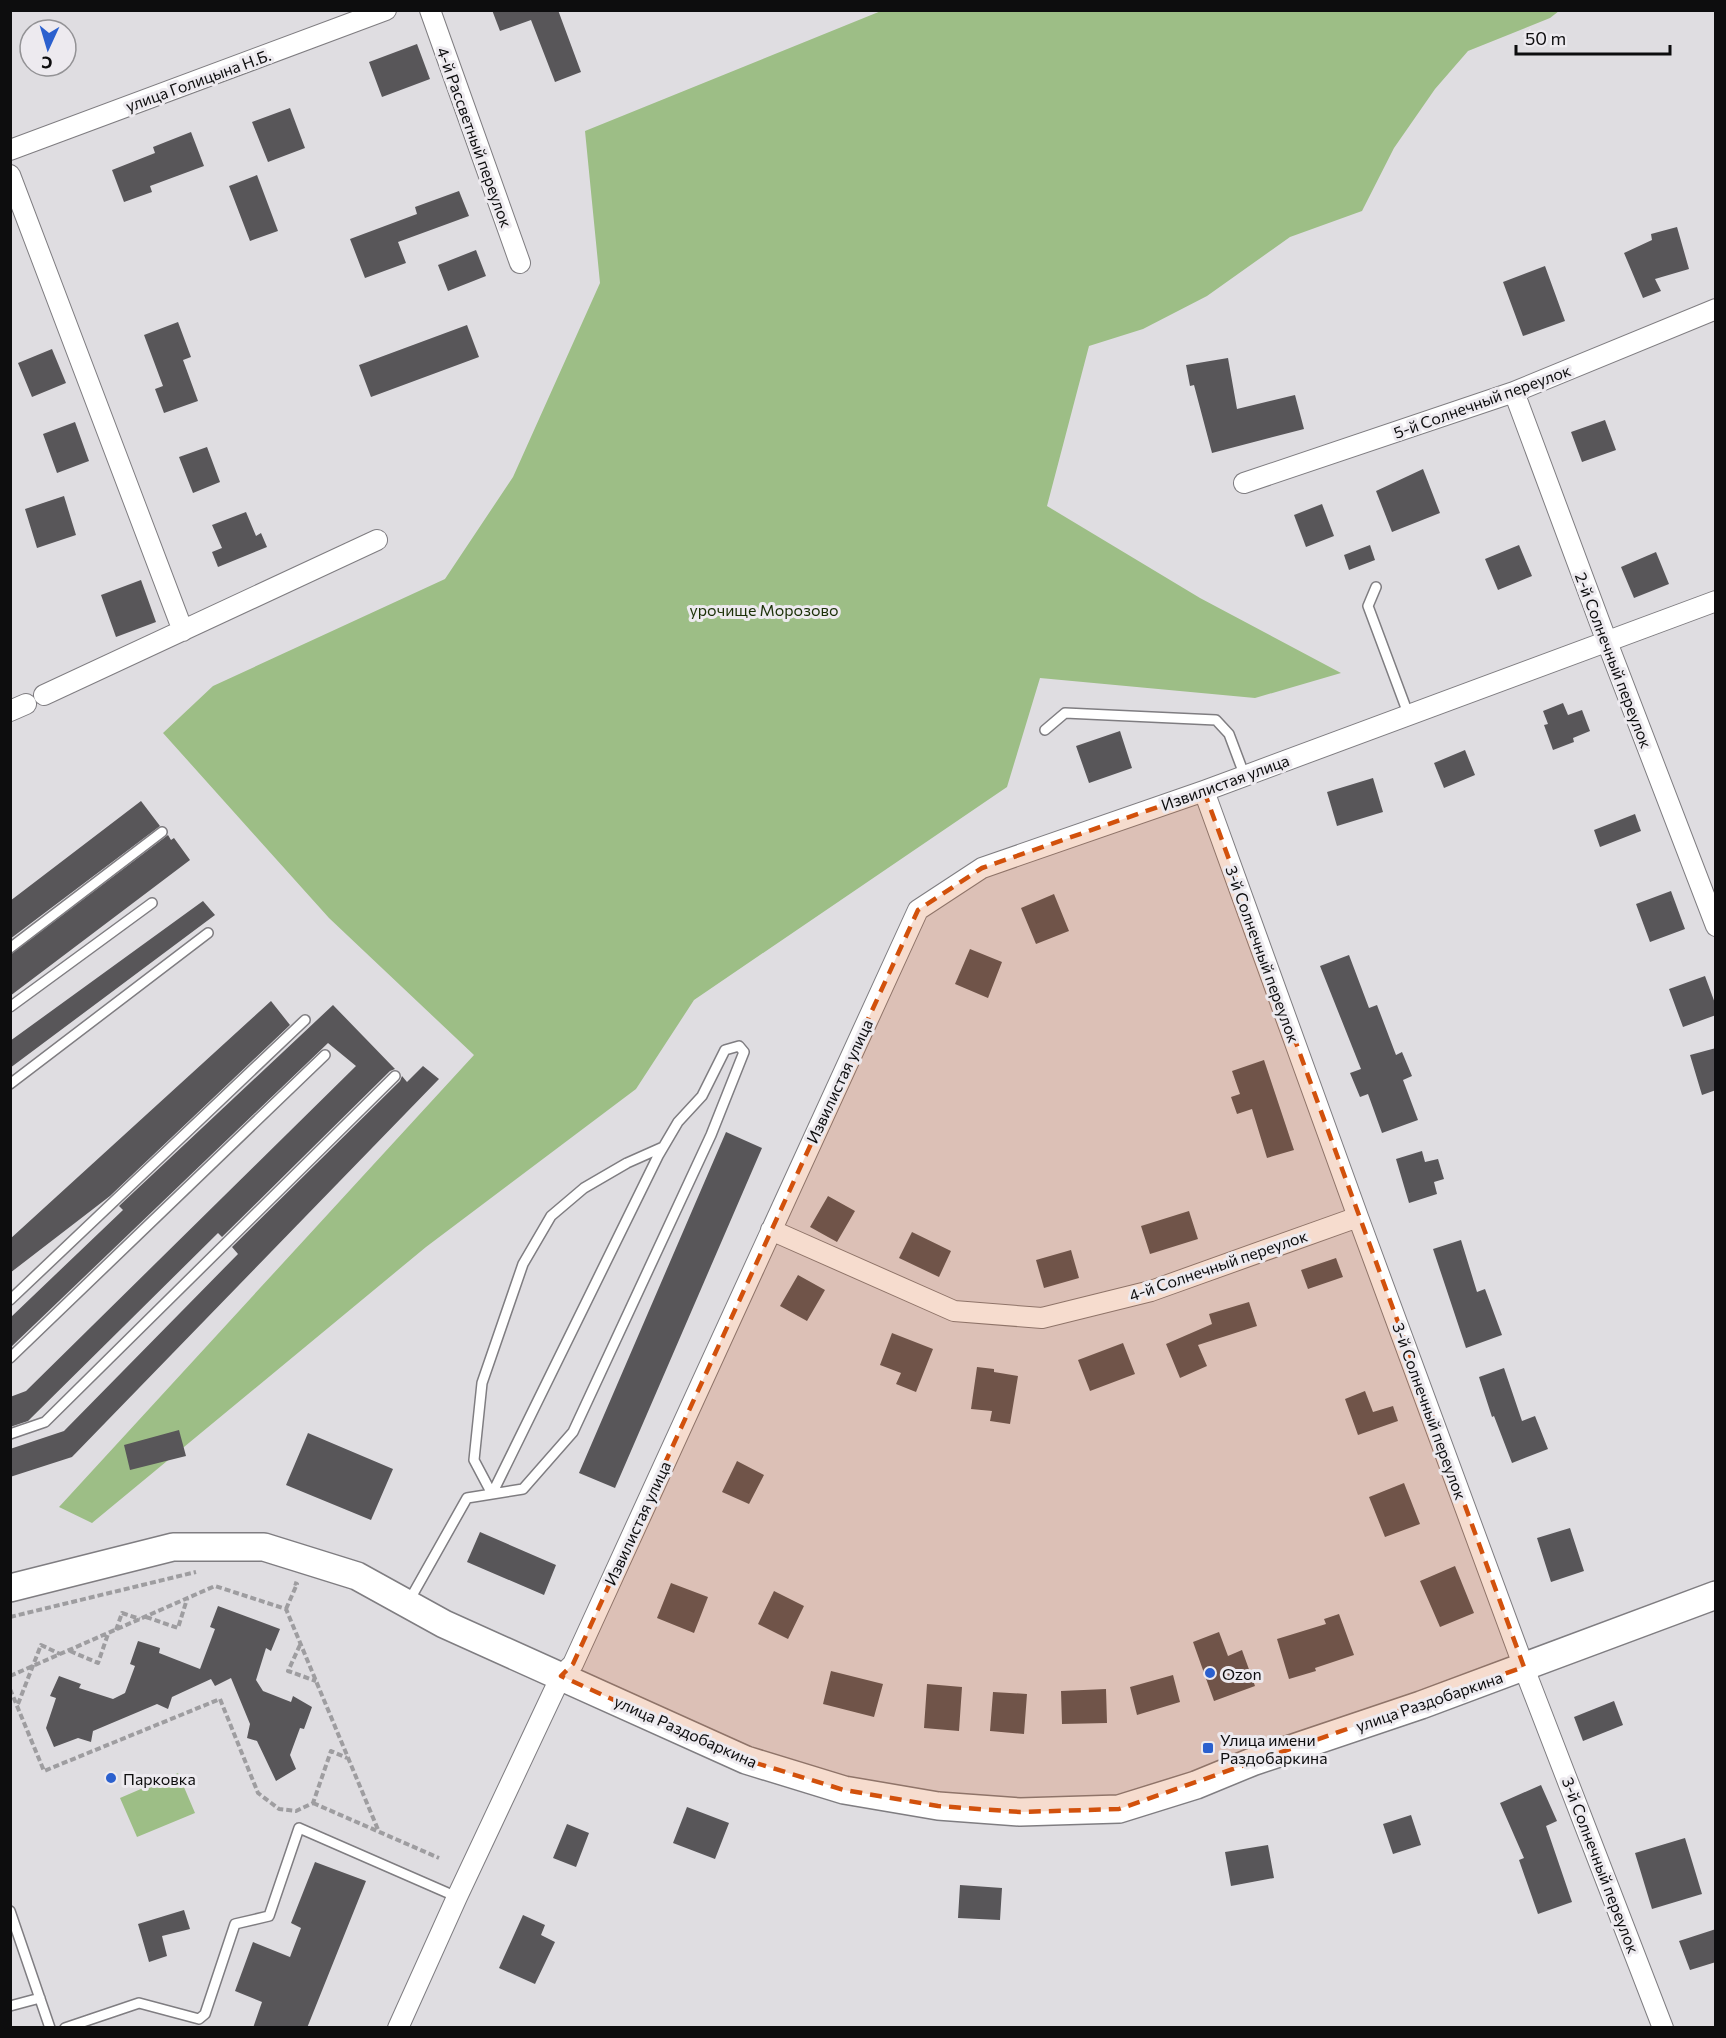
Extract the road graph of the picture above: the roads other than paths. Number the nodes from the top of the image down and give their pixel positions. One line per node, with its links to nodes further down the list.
1 (387, 10): 3 (street, улица Голицына Н.Б.)
2 (430, 10): 5 (street, 4-й Рассветный переулок)
3 (10, 150)
4 (10, 175): 12 (street)
5 (520, 263)
6 (1716, 309): 7 (street, 5-й Солнечный переулок)
7 (1514, 392): 8 (street, 5-й Солнечный переулок); 13 (street, 2-й Солнечный переулок)
8 (1244, 483)
9 (377, 540): 12 (street)
10 (1376, 587): 15 (lane)
11 (1716, 601): 13 (street, Извилистая улица)
12 (183, 631): 14 (street)
13 (1607, 642): 15 (street, Извилистая улица); 21 (street, 2-й Солнечный переулок)
14 (44, 695)
15 (1409, 716): 17 (street, Извилистая улица)
16 (1045, 730): 17 (lane)
17 (1244, 774): 18 (street, Извилистая улица)
18 (1204, 791): 30 (street, 3-й Солнечный переулок); 31 (street, Извилистая улица)
19 (162, 832): 23 (lane)
20 (152, 903): 24 (lane)
21 (1716, 926)
22 (208, 933): 28 (lane)
23 (10, 948)
24 (10, 1007)
25 (305, 1020): 32 (lane)
26 (325, 1055): 33 (lane)
27 (395, 1076): 34 (lane)
28 (10, 1084)
29 (663, 1147): 35 (lane); 35 (lane); 35 (lane)
30 (1358, 1217): 31 (street, 4-й Солнечный переулок); 39 (street, 3-й Солнечный переулок)
31 (771, 1230): 40 (street, Извилистая улица)
32 (10, 1300)
33 (10, 1358)
34 (10, 1434)
35 (492, 1494): 38 (lane)
36 (10, 1588): 38 (street, улица Раздобаркина)
37 (1716, 1595): 39 (street, улица Раздобаркина)
38 (408, 1604): 40 (street, улица Раздобаркина)
39 (1524, 1667): 40 (street, улица Раздобаркина); 48 (street, 3-й Солнечный переулок)
40 (561, 1676): 41 (street, Извилистая улица)
41 (457, 1897): 46 (lane); 47 (street, Извилистая улица)
42 (10, 1911): 43 (lane)
43 (40, 1998): 44 (lane); 45 (lane)
44 (10, 2006)
45 (50, 2028)
46 (65, 2028)
47 (399, 2028)
48 (1663, 2028)

